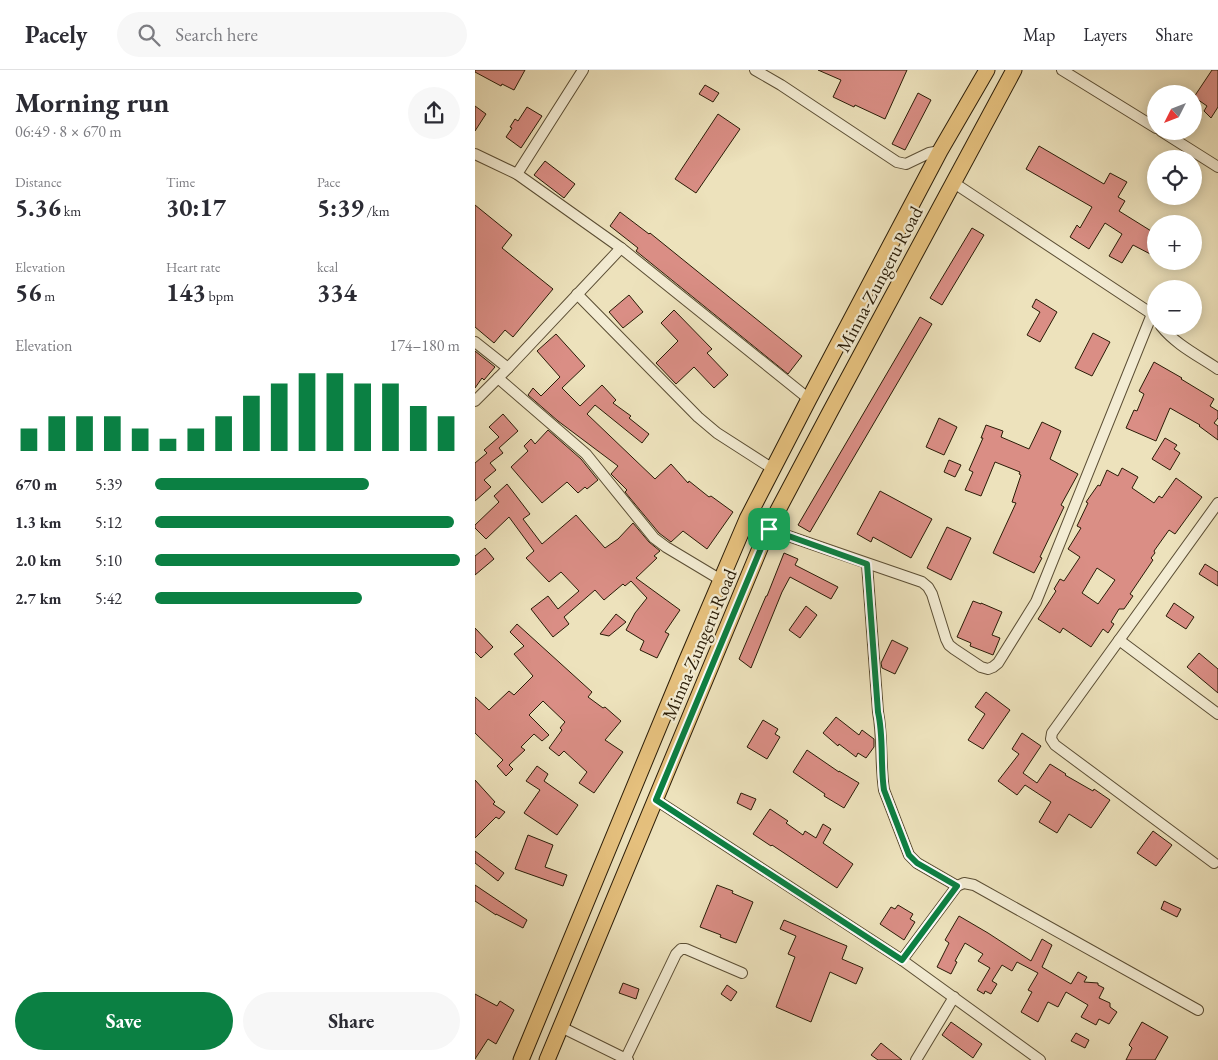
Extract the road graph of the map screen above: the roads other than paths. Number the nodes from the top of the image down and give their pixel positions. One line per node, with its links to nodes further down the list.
1 (583, 70): 11 (street)
2 (755, 70): 8 (street)
3 (987, 70): 8 (main road, Minna-Zungeru Road)
4 (1014, 70): 12 (main road, Minna-Zungeru Road)
5 (1062, 70): 6 (street)
6 (1147, 122)
7 (1175, 140): 10 (street)
8 (940, 151): 22 (main road, Minna-Zungeru Road)
9 (475, 154): 11 (street)
10 (1218, 167)
11 (517, 174): 13 (street)
12 (954, 182): 15 (street); 27 (main road, Minna-Zungeru Road)
13 (621, 248): 14 (street); 22 (street)
14 (577, 294): 19 (street); 24 (street)
15 (1147, 312)
16 (1147, 334): 28 (street)
17 (1170, 335): 20 (street)
18 (475, 342): 19 (street)
19 (508, 368): 21 (street)
20 (1218, 369)
21 (498, 378): 23 (street); 29 (street)
22 (809, 399): 24 (main road, Minna-Zungeru Road)
23 (475, 401)
24 (773, 470): 26 (main road, Minna-Zungeru Road)
25 (1218, 503): 30 (street)
26 (747, 519): 27 (street); 29 (main road, Minna-Zungeru Road)
27 (769, 529): 28 (street); 32 (main road, Minna-Zungeru Road)
28 (867, 564): 34 (street)
29 (721, 580): 40 (main road, Minna-Zungeru Road)
30 (1119, 640): 31 (street); 33 (street)
31 (1218, 714)
32 (656, 800): 35 (street); 39 (main road, Minna-Zungeru Road)
33 (1214, 863)
34 (957, 886): 35 (street); 38 (street)
35 (902, 960): 37 (street)
36 (743, 974): 42 (street)
37 (954, 998): 43 (street); 44 (street)
38 (1199, 1010)
39 (561, 1027): 41 (main road, Minna-Zungeru Road); 42 (street)
40 (521, 1060)
41 (547, 1060)
42 (626, 1060)
43 (916, 1060)
44 (1040, 1060)

